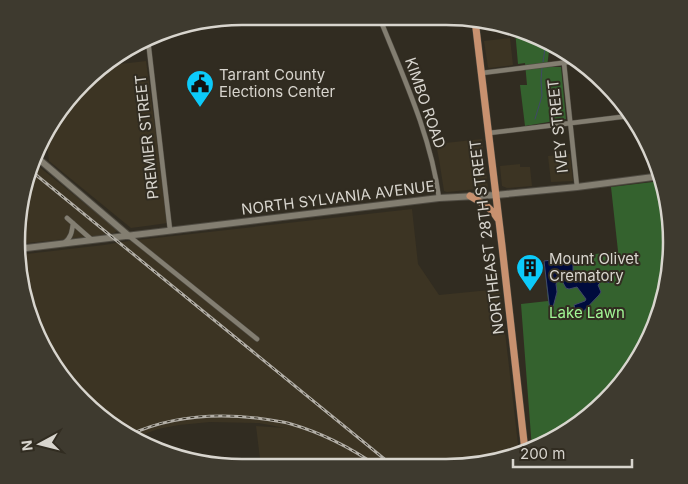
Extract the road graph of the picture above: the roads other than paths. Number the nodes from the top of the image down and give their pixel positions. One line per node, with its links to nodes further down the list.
1 (382, 25): 15 (street, KIMBO ROAD)
2 (476, 27): 6 (main road, NORTHEAST 28TH STREET)
3 (149, 46): 19 (street, PREMIER STREET)
4 (568, 62): 5 (street)
5 (564, 63): 6 (street); 8 (street, IVEY STREET)
6 (482, 73): 9 (main road, NORTHEAST 28TH STREET)
7 (623, 117): 8 (street)
8 (570, 123): 9 (street); 12 (street, IVEY STREET)
9 (489, 133): 13 (main road, NORTHEAST 28TH STREET)
10 (41, 162): 20 (main road)
11 (653, 177): 12 (main road, NORTH SYLVANIA AVENUE)
12 (577, 187): 13 (main road, NORTH SYLVANIA AVENUE)
13 (496, 195): 14 (main road, NORTH SYLVANIA AVENUE); 17 (main road, NORTHEAST 28TH STREET)
14 (470, 196): 15 (main road, NORTH SYLVANIA AVENUE); 17 (main road)
15 (439, 198): 19 (main road, NORTH SYLVANIA AVENUE)
16 (68, 218): 18 (street)
17 (500, 221): 25 (main road, NORTHEAST 28TH STREET)
18 (73, 223): 21 (street); 22 (street)
19 (170, 230): 20 (main road, NORTH SYLVANIA AVENUE)
20 (129, 236): 21 (main road, NORTH SYLVANIA AVENUE); 24 (street)
21 (92, 240): 22 (main road, NORTH SYLVANIA AVENUE)
22 (63, 244): 23 (main road, NORTH SYLVANIA AVENUE)
23 (25, 248)
24 (257, 339)
25 (524, 444)

